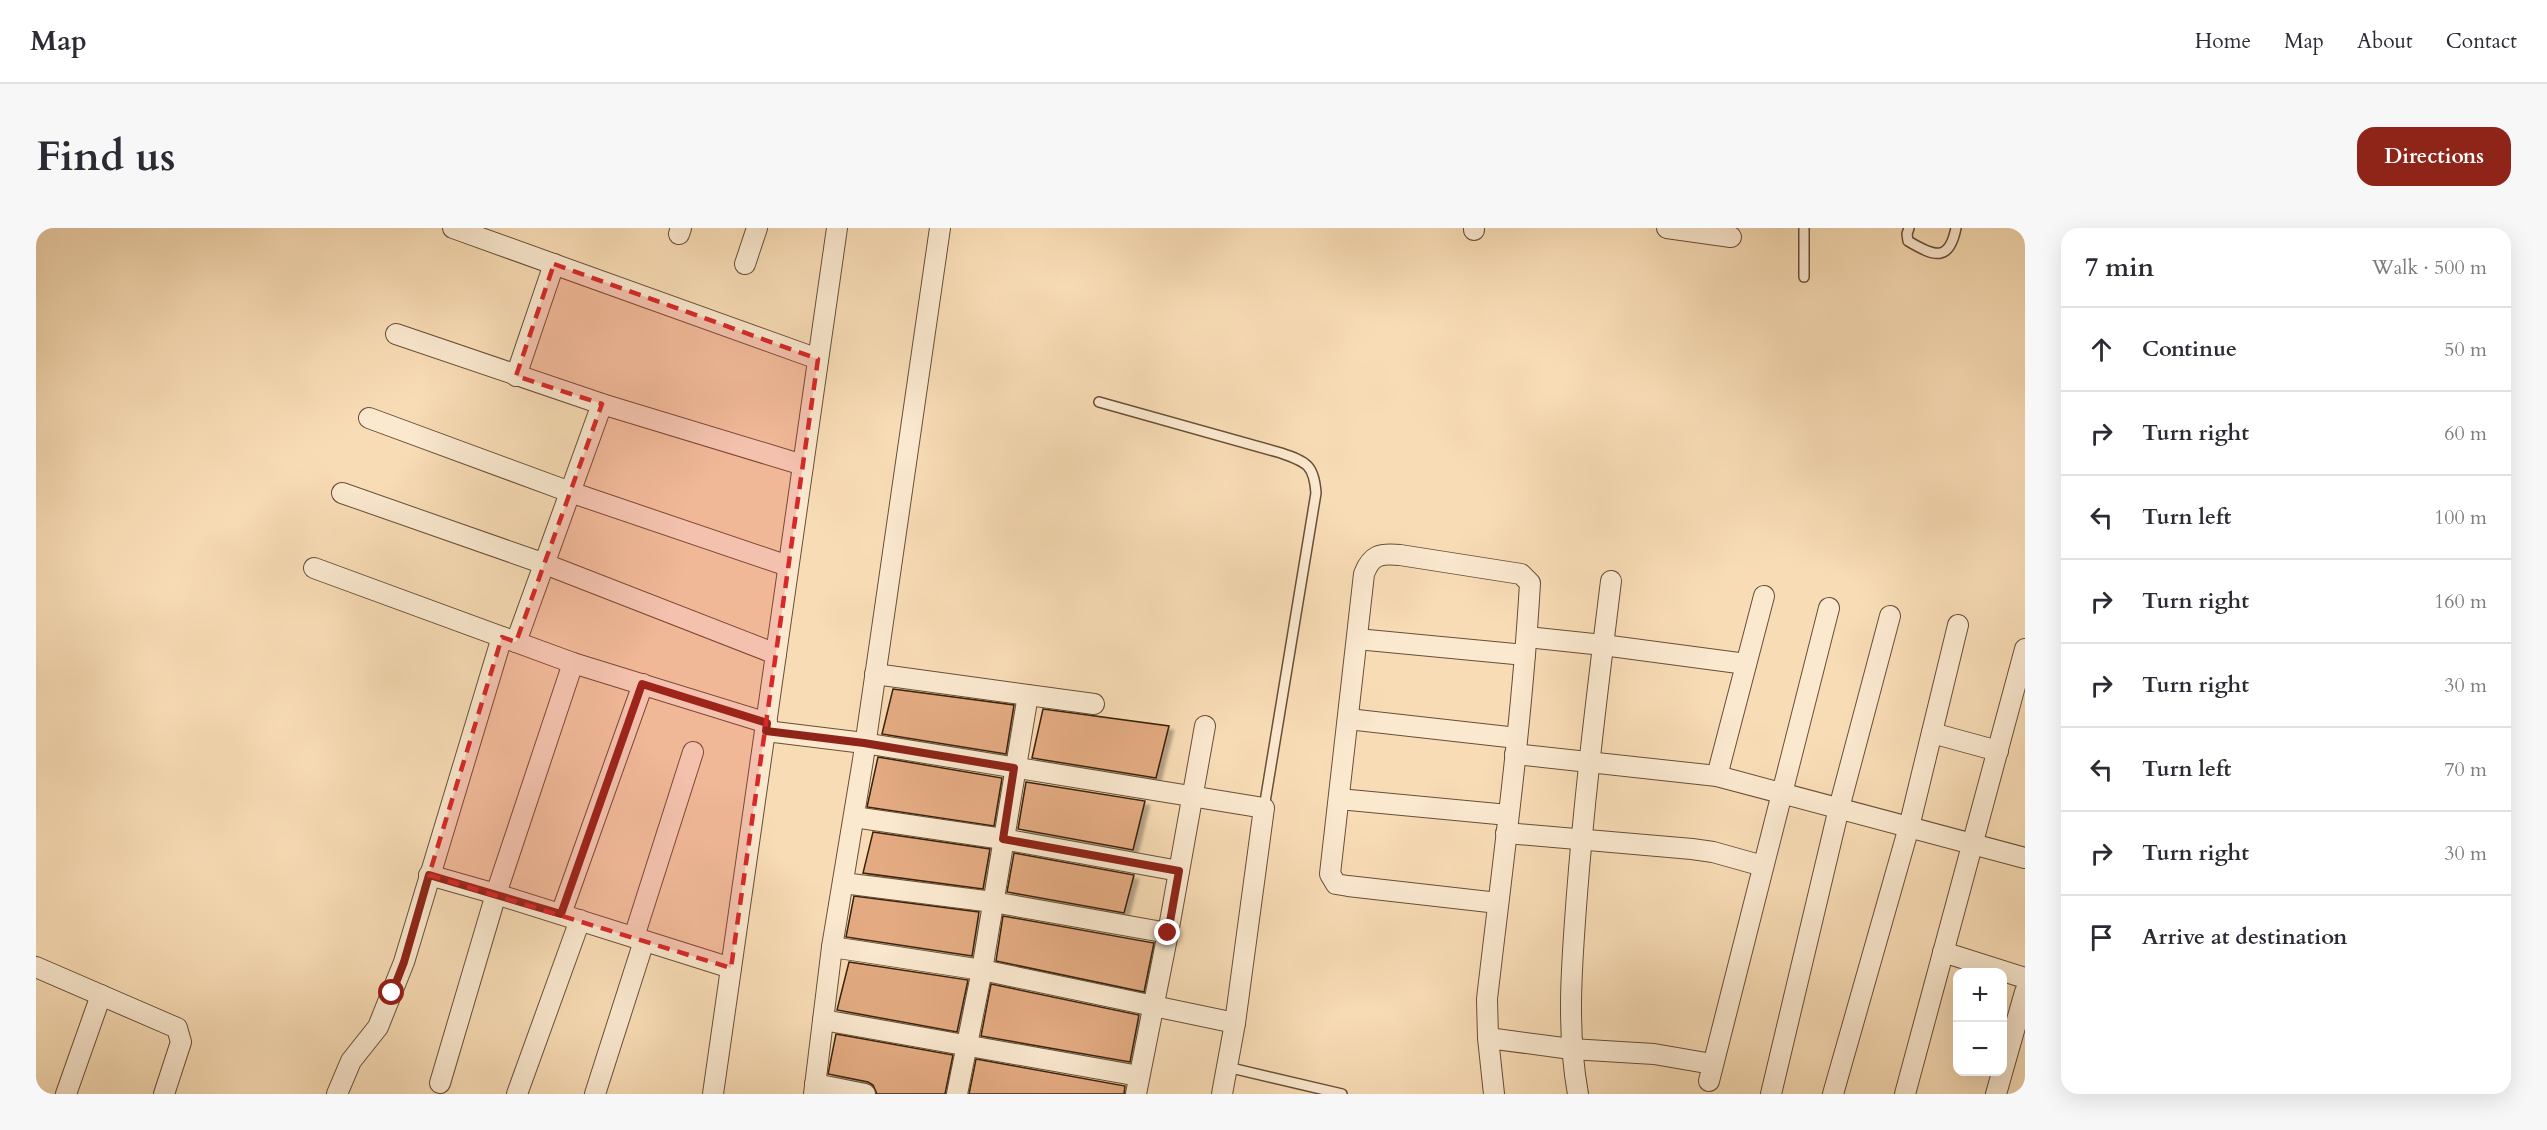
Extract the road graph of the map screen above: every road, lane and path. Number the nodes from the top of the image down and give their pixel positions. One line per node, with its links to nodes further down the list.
1 (453, 228): 10 (street)
2 (758, 228): 11 (street)
3 (837, 228): 14 (street)
4 (940, 228): 38 (street)
5 (1667, 228): 9 (street)
6 (1804, 228): 12 (lane)
7 (1909, 228): 8 (lane)
8 (1956, 228)
9 (1731, 237)
10 (554, 264): 14 (street); 15 (street)
11 (745, 264)
12 (1804, 277)
13 (396, 334): 15 (street)
14 (818, 359): 19 (street)
15 (516, 376): 17 (street)
16 (1099, 402): 57 (lane)
17 (602, 404): 19 (street); 20 (street)
18 (369, 418): 20 (street)
19 (803, 465): 23 (street)
20 (570, 492): 22 (street); 23 (street)
21 (342, 493): 22 (street)
22 (544, 564): 30 (street); 35 (street)
23 (788, 566): 35 (street)
24 (314, 568): 30 (street)
25 (1611, 581): 32 (street)
26 (1764, 596): 37 (street)
27 (1829, 608): 54 (street)
28 (1890, 616): 58 (street)
29 (1958, 625): 46 (street)
30 (509, 639): 36 (street); 68 (street)
31 (1357, 639): 33 (street); 33 (street); 43 (street)
32 (1603, 645): 33 (street); 37 (street); 51 (street)
33 (1526, 646): 48 (street)
34 (2025, 649): 39 (street)
35 (776, 654): 45 (street)
36 (573, 663): 40 (street); 70 (street)
37 (1746, 664): 53 (street)
38 (874, 674): 41 (street); 47 (street)
39 (2020, 683): 49 (street)
40 (642, 684): 45 (street); 73 (street)
41 (1028, 695): 42 (street); 52 (street)
42 (1094, 704)
43 (1348, 719): 48 (street); 56 (street)
44 (1205, 726): 55 (street)
45 (766, 727): 47 (street); 80 (street)
46 (1932, 733): 49 (street); 61 (street)
47 (864, 743): 52 (street); 59 (street)
48 (1516, 746): 51 (street); 60 (street)
49 (1998, 751): 64 (street)
50 (693, 752): 76 (street)
51 (1589, 762): 53 (street); 63 (street)
52 (1014, 768): 55 (street); 62 (street)
53 (1717, 776): 54 (street)
54 (1782, 793): 58 (street); 66 (street)
55 (1193, 798): 57 (street); 67 (street)
56 (1339, 799): 60 (street); 72 (street)
57 (1264, 808): 87 (street)
58 (1839, 808): 61 (street); 107 (street)
59 (854, 816): 62 (street); 69 (street)
60 (1507, 824): 63 (street); 72 (street)
61 (1909, 827): 64 (street); 108 (street)
62 (1003, 839): 67 (street); 71 (street)
63 (1581, 840): 66 (street); 90 (street)
64 (1972, 844): 65 (street); 78 (street)
65 (2025, 858)
66 (1763, 866): 90 (street)
67 (1179, 871): 75 (street)
68 (429, 875): 70 (street); 97 (street)
69 (843, 883): 71 (street); 77 (street)
70 (496, 894): 73 (street); 92 (street)
71 (993, 902): 75 (street); 81 (street)
72 (1498, 903): 88 (street)
73 (561, 914): 74 (street)
74 (580, 920): 76 (street); 98 (street)
75 (1168, 933): 85 (street)
76 (639, 939): 80 (street); 99 (street)
77 (832, 947): 81 (street); 86 (street)
78 (1943, 952): 82 (street); 109 (street)
79 (36, 967): 84 (street)
80 (731, 968): 100 (street)
81 (982, 970): 85 (street); 89 (street)
82 (2025, 978)
83 (2025, 992): 110 (street)
84 (100, 995): 95 (street); 96 (street)
85 (1153, 1007): 87 (street); 93 (street)
86 (823, 1020): 89 (street); 94 (street)
87 (1235, 1023): 91 (street)
88 (1488, 1038): 90 (street); 105 (street)
89 (967, 1047): 93 (street); 102 (street)
90 (1571, 1049): 106 (street)
91 (1227, 1067): 103 (street); 104 (lane)
92 (440, 1083)
93 (1138, 1085)
94 (814, 1089): 101 (street)
95 (66, 1094)
96 (164, 1094)
97 (337, 1094)
98 (517, 1094)
99 (595, 1094)
100 (713, 1094)
101 (865, 1094)
102 (957, 1094)
103 (1222, 1094)
104 (1342, 1094)
105 (1494, 1094)
106 (1578, 1094)
107 (1771, 1094)
108 (1833, 1094)
109 (1905, 1094)
110 (1996, 1094)

